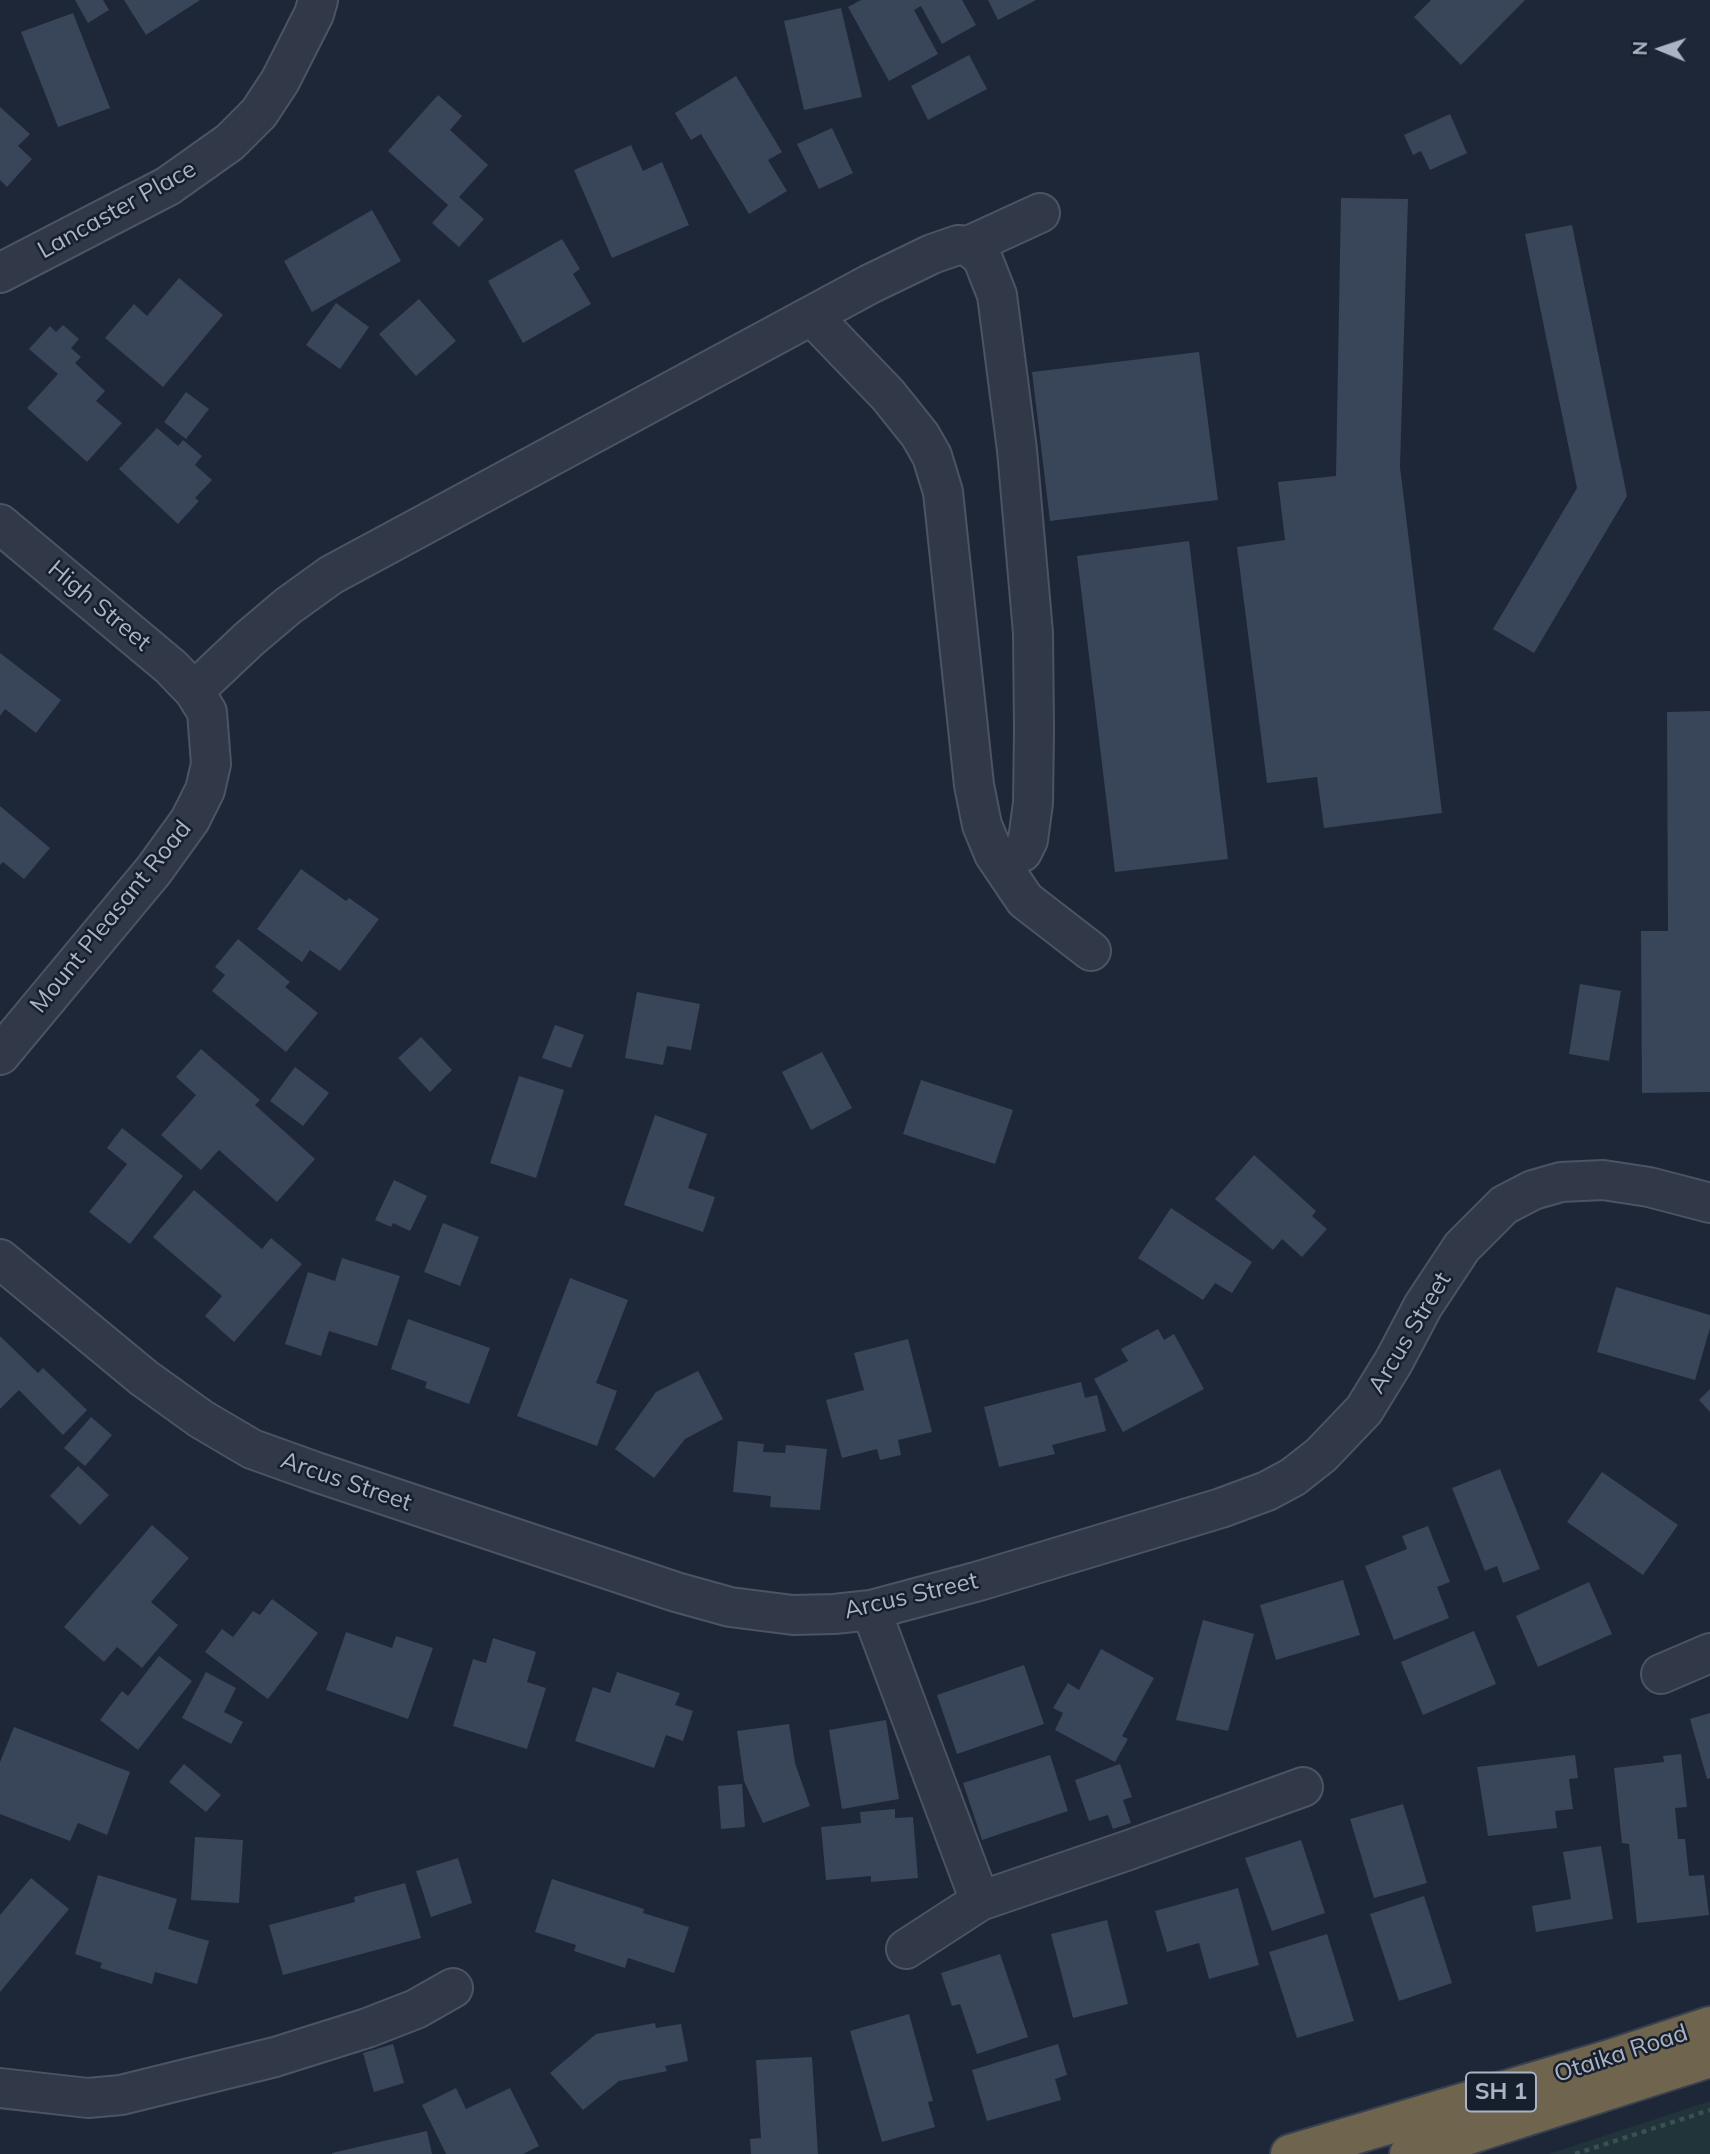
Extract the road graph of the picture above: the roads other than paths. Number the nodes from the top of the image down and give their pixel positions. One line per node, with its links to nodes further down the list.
1 (318, 0): 4 (street, Lancaster Place)
2 (1040, 214): 3 (street)
3 (968, 246): 5 (street); 8 (street)
4 (0, 273)
5 (812, 316): 7 (street); 8 (street)
6 (0, 524): 7 (street, High Street)
7 (194, 691): 10 (street, Mount Pleasant Road)
8 (994, 854): 9 (street)
9 (1091, 951)
10 (0, 1055)
11 (1710, 1203): 13 (street, Arcus Street)
12 (0, 1259): 13 (street, Arcus Street)
13 (872, 1610): 17 (street)
14 (1710, 1653): 15 (street)
15 (1661, 1674)
16 (1303, 1787): 17 (street)
17 (979, 1901): 18 (street)
18 (906, 1949)
19 (453, 1988): 22 (street)
20 (1710, 2026): 23 (highway, Otaika Road / SH 1)
21 (1710, 2059): 24 (highway, Otaika Road / SH 1)
22 (0, 2088)
23 (1290, 2154)
24 (1409, 2154)

